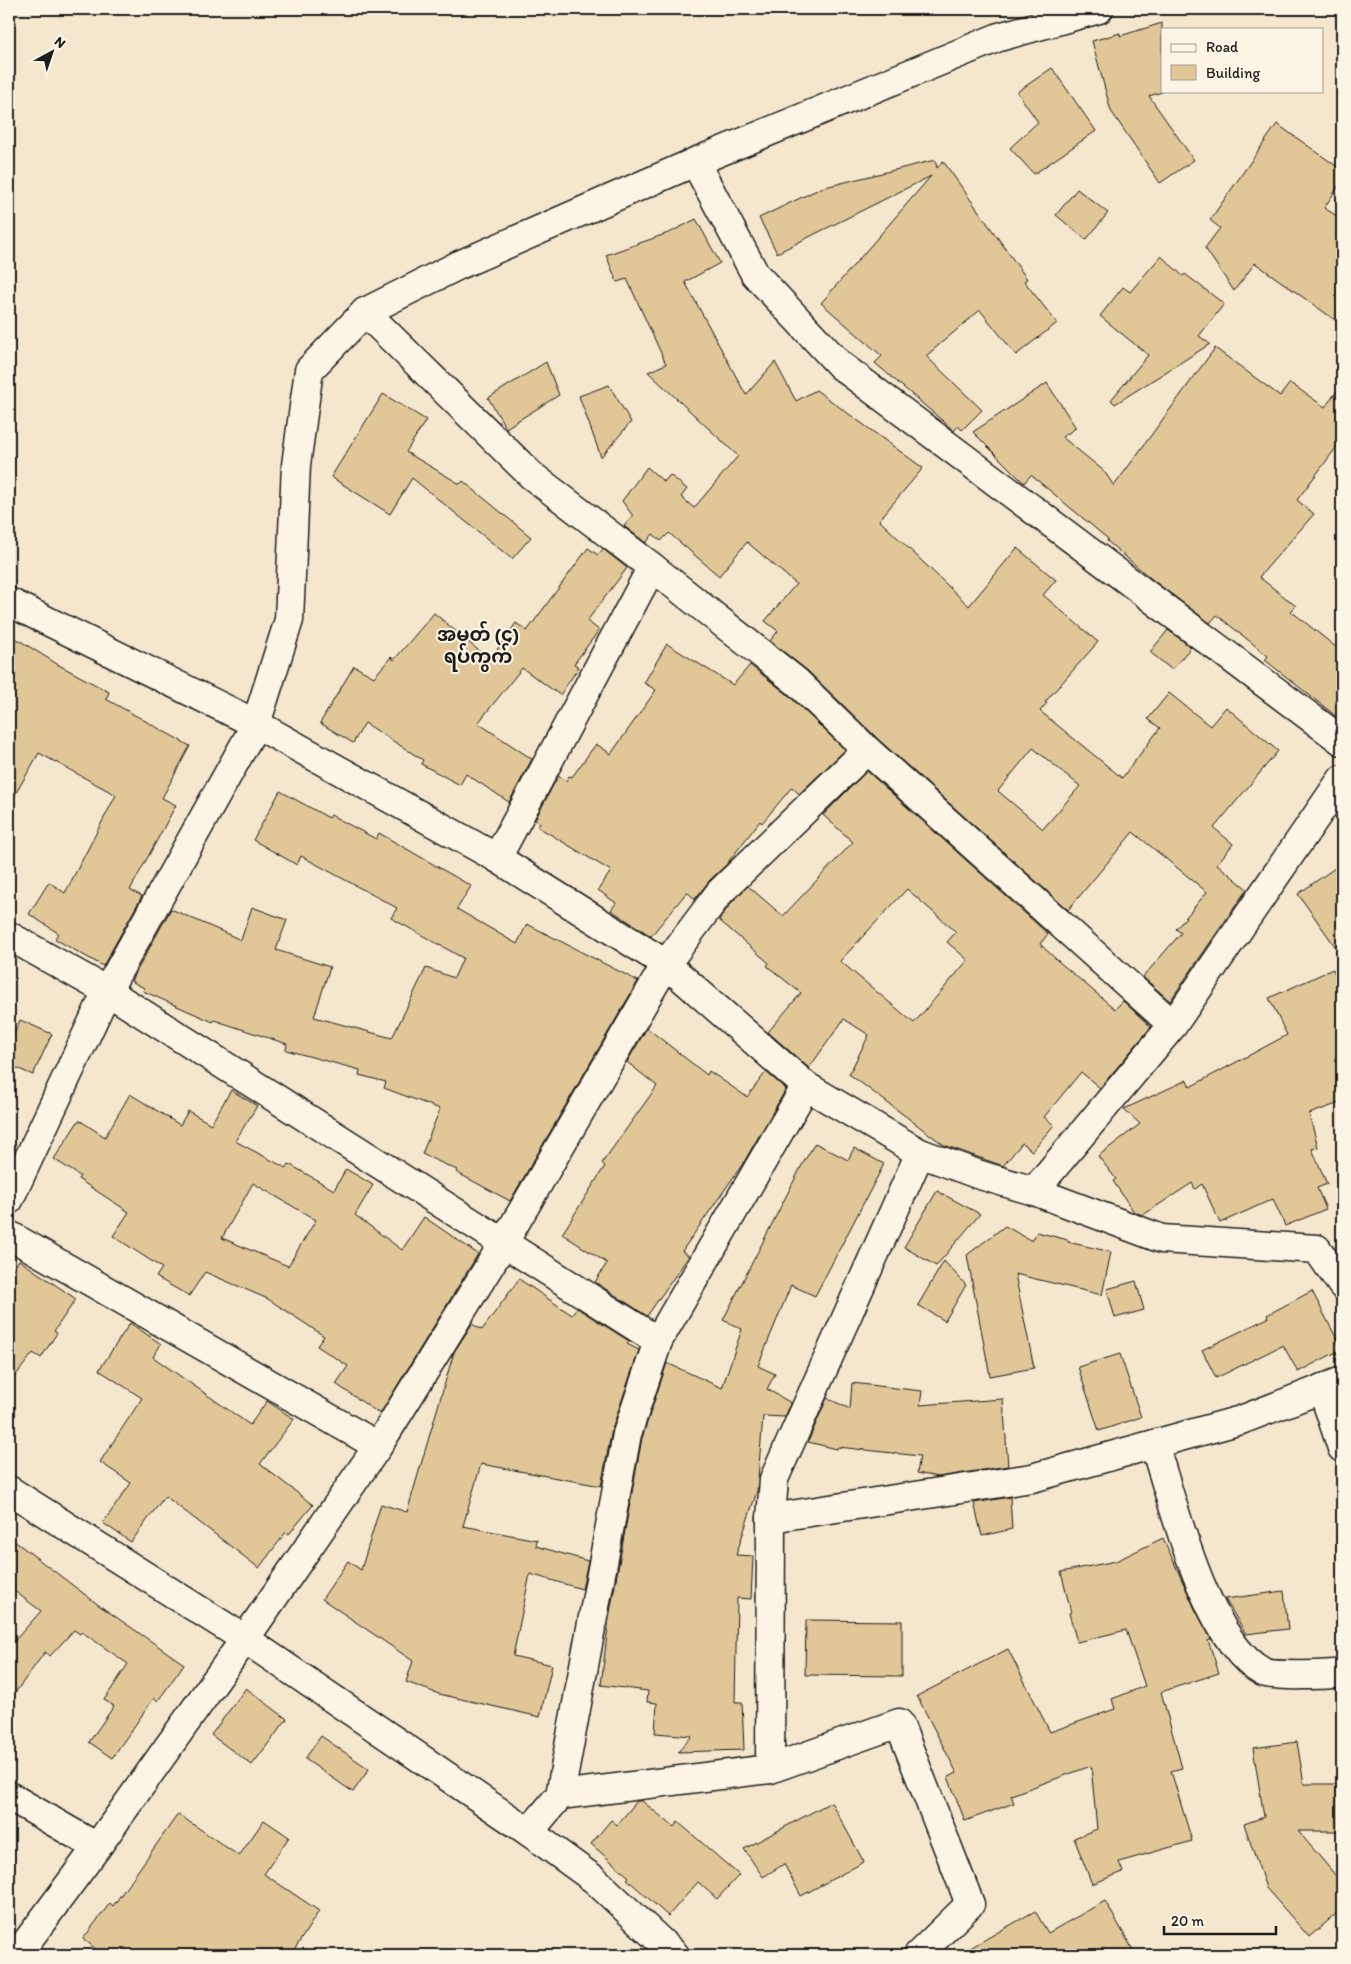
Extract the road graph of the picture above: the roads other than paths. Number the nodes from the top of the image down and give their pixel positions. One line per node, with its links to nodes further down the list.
1 (1098, 9): 2 (street)
2 (695, 162): 3 (street); 7 (street)
3 (365, 312): 4 (street); 6 (street)
4 (652, 567): 8 (street); 10 (street)
5 (9, 602): 6 (street)
6 (256, 724): 10 (street); 13 (street)
7 (1342, 741)
8 (867, 750): 12 (street); 14 (street)
9 (1342, 779): 14 (street)
10 (497, 858): 12 (street)
11 (9, 936): 13 (street)
12 (666, 964): 15 (street); 20 (street)
13 (107, 991): 18 (street); 20 (street)
14 (1173, 1025): 17 (street)
15 (806, 1086): 16 (street); 22 (street)
16 (920, 1154): 17 (street); 28 (street)
17 (1034, 1191): 21 (street)
18 (9, 1200)
19 (9, 1235): 25 (street)
20 (503, 1244): 22 (street); 25 (street)
21 (1342, 1285)
22 (658, 1341): 33 (street)
23 (1332, 1385): 24 (street); 26 (street)
24 (1154, 1444): 28 (street); 30 (street)
25 (378, 1446): 29 (street)
26 (1342, 1448)
27 (9, 1490): 29 (street)
28 (772, 1518): 31 (street)
29 (245, 1639): 34 (street); 35 (street)
30 (1342, 1673)
31 (770, 1769): 33 (street); 38 (street)
32 (9, 1796): 35 (street)
33 (560, 1796): 34 (street)
34 (529, 1832): 37 (street)
35 (98, 1848): 36 (street)
36 (16, 1955)
37 (675, 1955)
38 (918, 1955)

